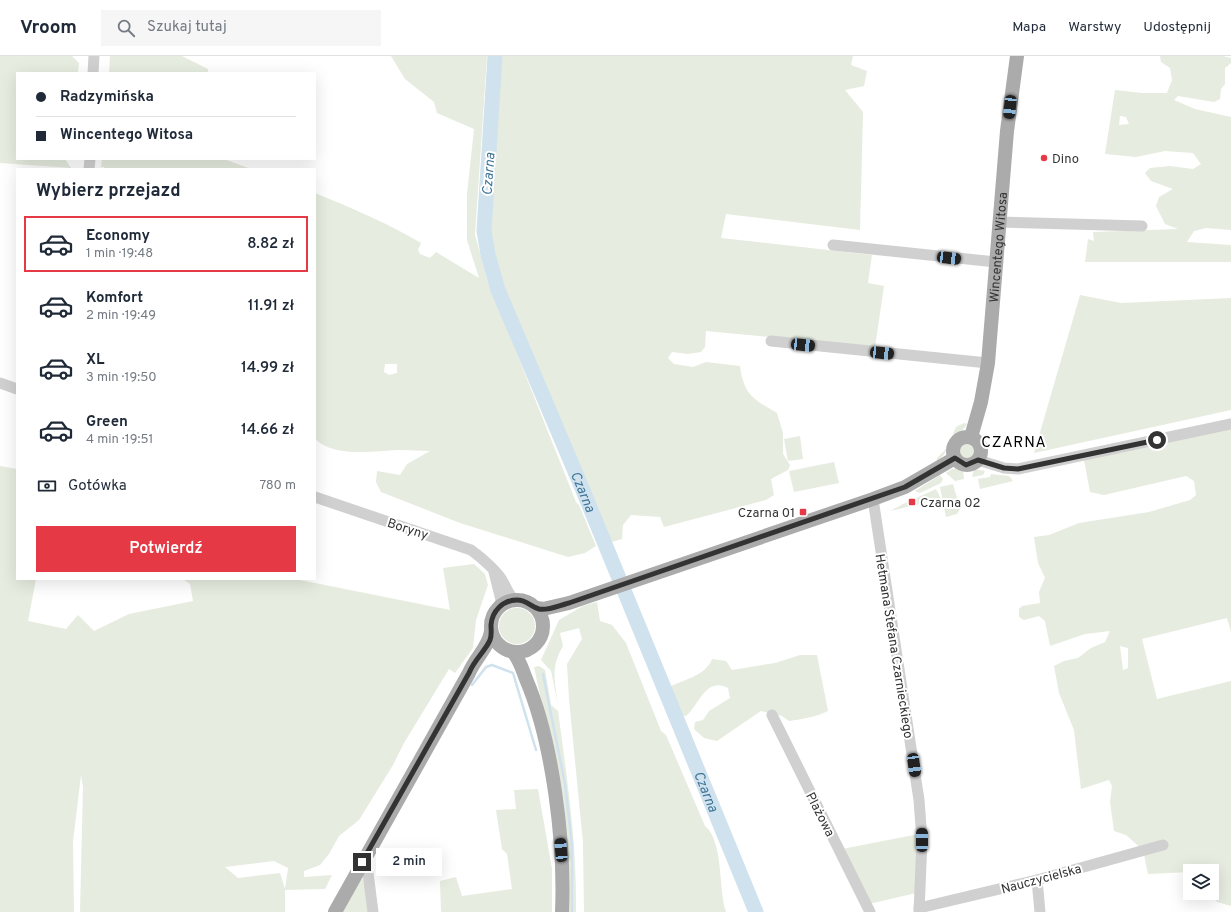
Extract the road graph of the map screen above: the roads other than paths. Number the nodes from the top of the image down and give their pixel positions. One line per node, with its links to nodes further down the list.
1 (94, 56): 3 (street)
2 (1017, 56): 4 (main road, Wincentego Witosa)
3 (93, 72)
4 (1000, 222): 5 (street); 7 (main road, Wincentego Witosa)
5 (1142, 226)
6 (833, 245): 7 (street)
7 (996, 262): 9 (main road, Wincentego Witosa)
8 (771, 341): 9 (street)
9 (988, 363): 13 (main road, Wincentego Witosa)
10 (0, 383): 11 (street)
11 (16, 389)
12 (1231, 424): 15 (street)
13 (971, 437): 14 (main road); 15 (main road)
14 (955, 458): 15 (main road); 17 (main road)
15 (978, 460)
16 (316, 497): 18 (street, Boryny)
17 (873, 499): 20 (main road); 33 (street, Hetmana Stefana Czarnieckiego)
18 (494, 572): 19 (street, Boryny); 21 (street)
19 (516, 600): 21 (main road); 22 (main road)
20 (569, 603): 22 (main road); 23 (main road)
21 (500, 606): 24 (main road)
22 (537, 608): 23 (main road)
23 (544, 625): 25 (main road)
24 (492, 630): 26 (main road); 27 (main road)
25 (531, 648): 26 (main road); 28 (main road)
26 (509, 651): 27 (main road); 28 (main road)
27 (469, 673): 31 (main road)
28 (532, 692): 36 (main road)
29 (772, 715): 37 (street, Plażowa)
30 (1163, 845): 32 (street, Nauczycielska)
31 (362, 862): 34 (main road); 35 (street)
32 (1037, 880): 33 (street, Nauczycielska); 38 (street)
33 (919, 910)
34 (335, 912)
35 (373, 912)
36 (562, 912)
37 (870, 912)
38 (1040, 912)

